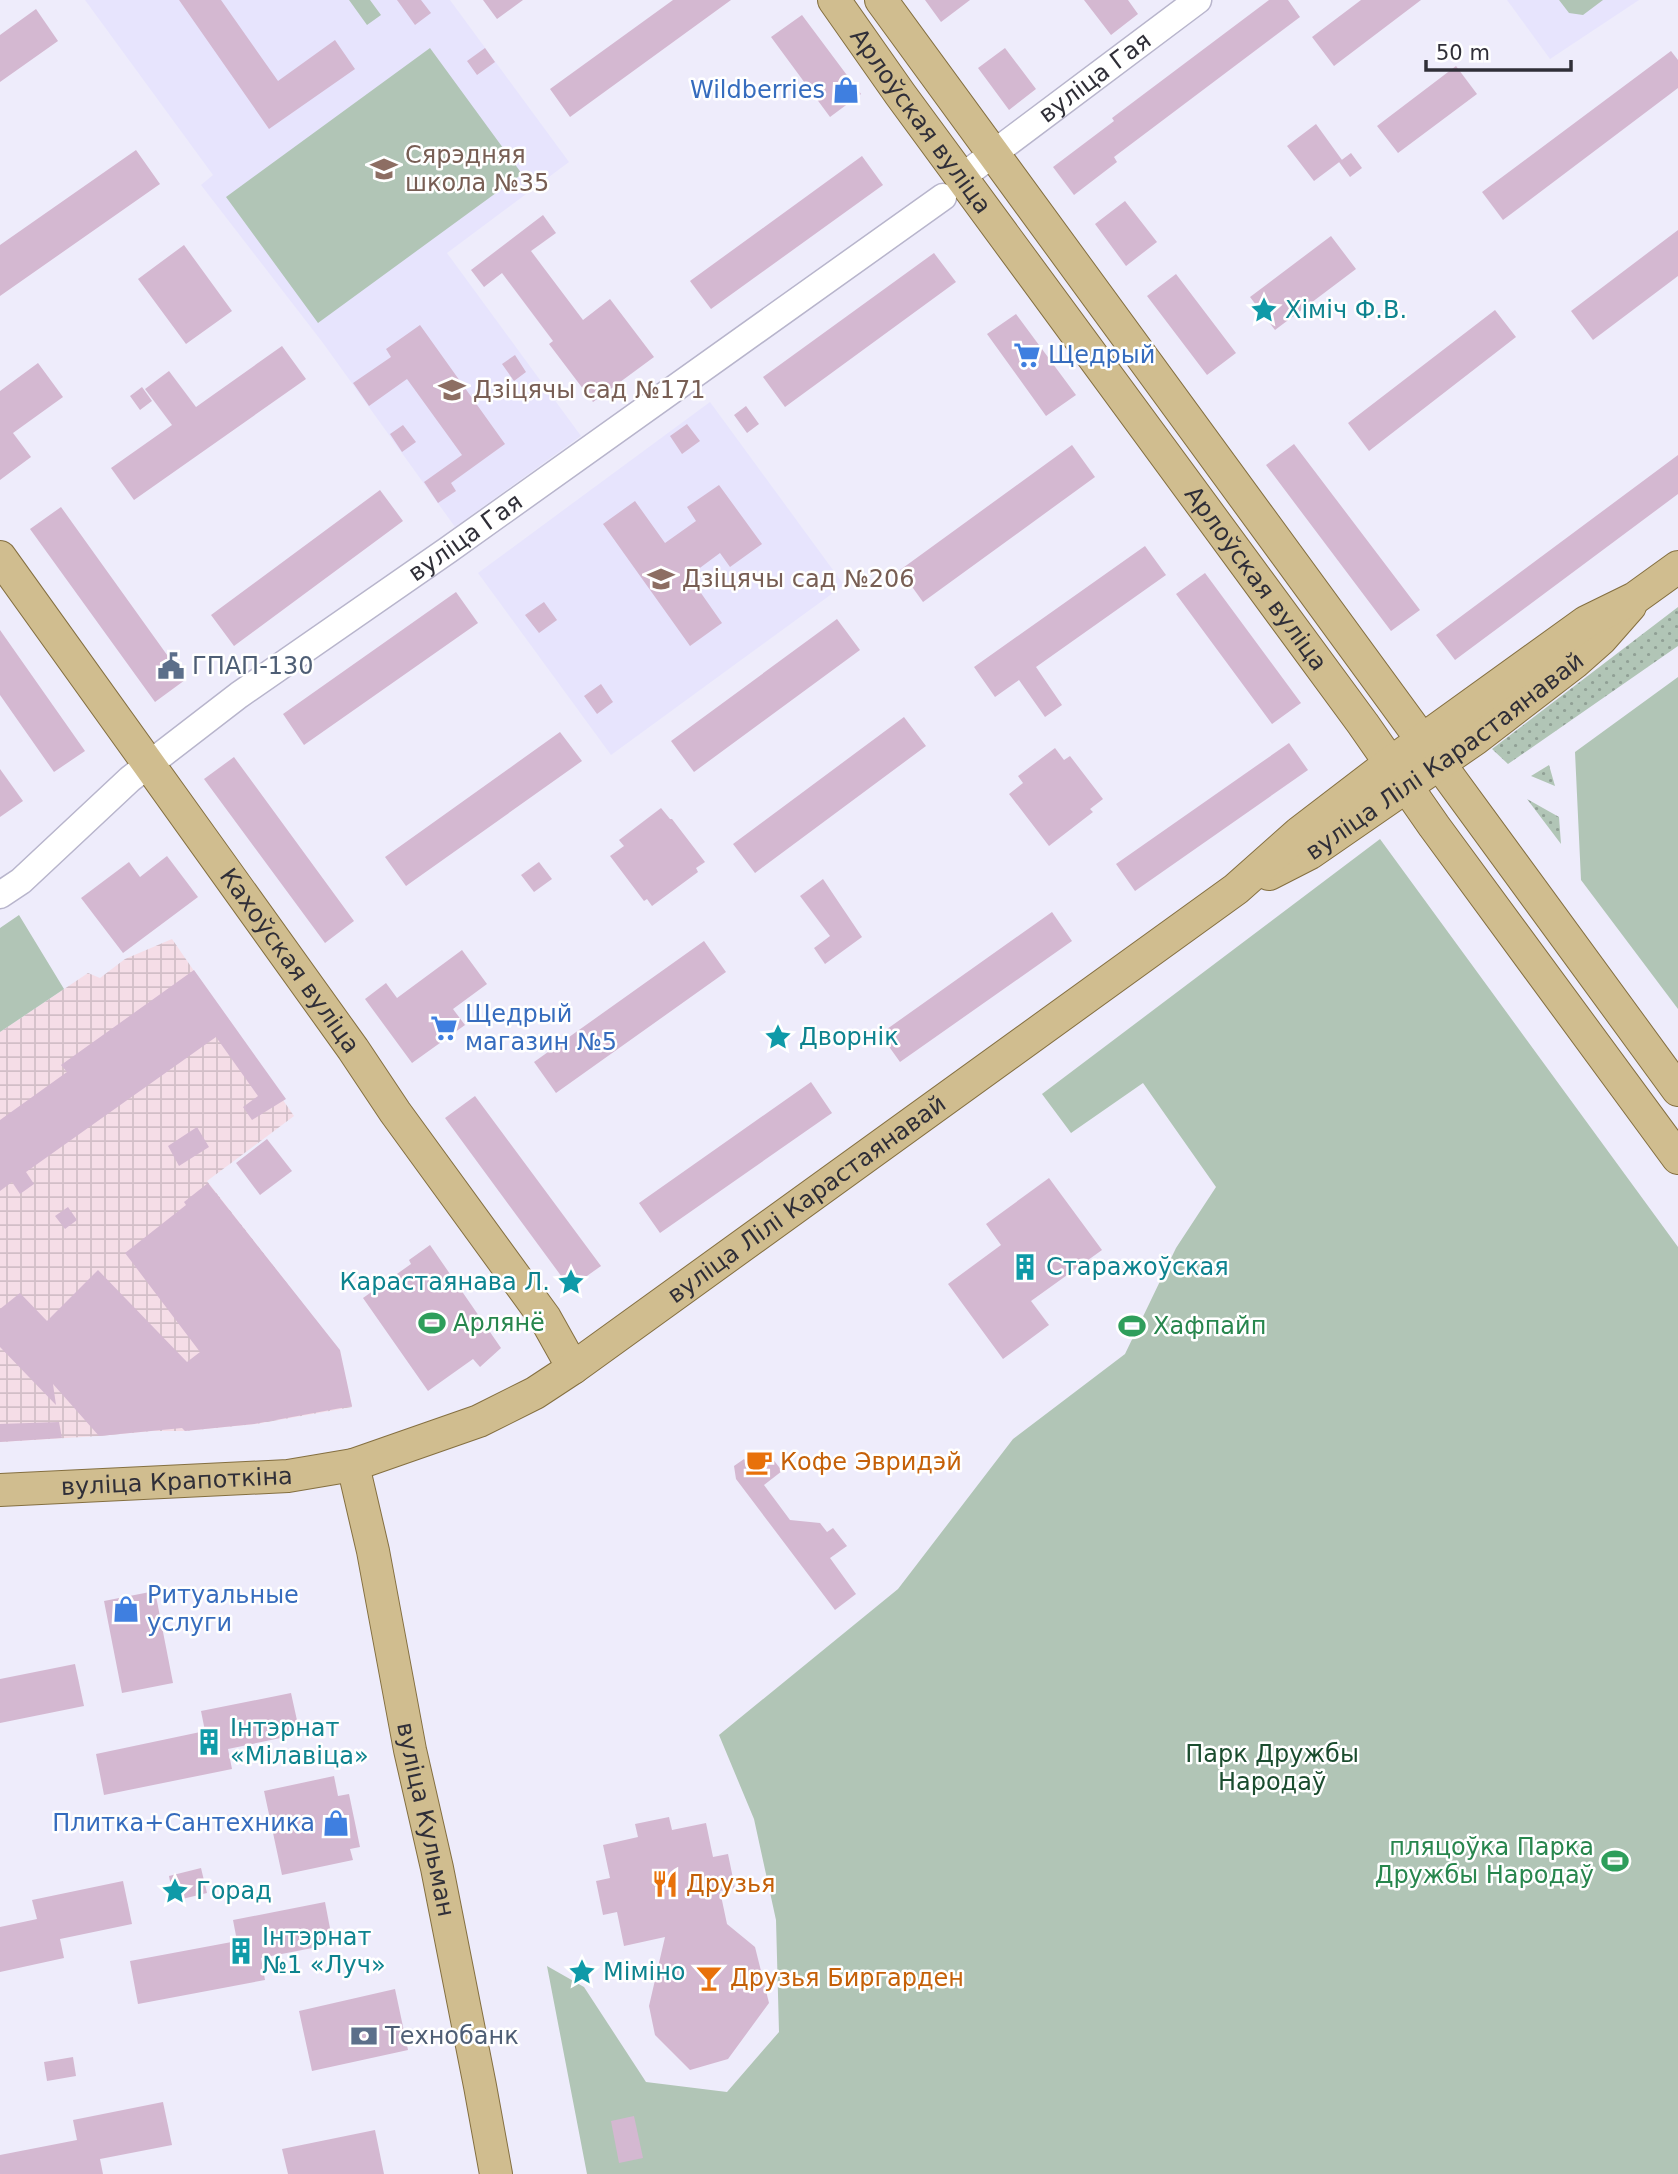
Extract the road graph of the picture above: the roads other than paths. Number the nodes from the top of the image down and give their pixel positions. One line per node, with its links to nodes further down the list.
1 (834, 0): 6 (main road, Арлоўская вуліца)
2 (881, 0): 5 (main road, Арлоўская вуліца)
3 (1198, 0): 4 (street, вуліца Гая)
4 (1169, 8): 5 (street, вуліца Гая)
5 (993, 154): 6 (street, вуліца Гая); 9 (main road, Арлоўская вуліца)
6 (952, 187): 10 (street, вуліца Гая); 11 (main road, Арлоўская вуліца)
7 (0, 557): 10 (main road, Кахоўская вуліца)
8 (1678, 567): 9 (main road, вуліца Лілі Карастаянавай)
9 (1430, 753): 11 (main road, вуліца Лілі Карастаянавай); 13 (main road, Арлоўская вуліца)
10 (149, 765): 12 (street, вуліца Гая); 15 (main road, Кахоўская вуліца)
11 (1398, 776): 14 (main road, Арлоўская вуліца); 15 (main road, вуліца Лілі Карастаянавай)
12 (0, 895)
13 (1678, 1090)
14 (1678, 1158)
15 (572, 1368): 16 (main road, вуліца Лілі Карастаянавай)
16 (353, 1465): 17 (main road, вуліца Крапоткіна); 18 (main road, вуліца Кульман)
17 (0, 1490)
18 (495, 2174)

